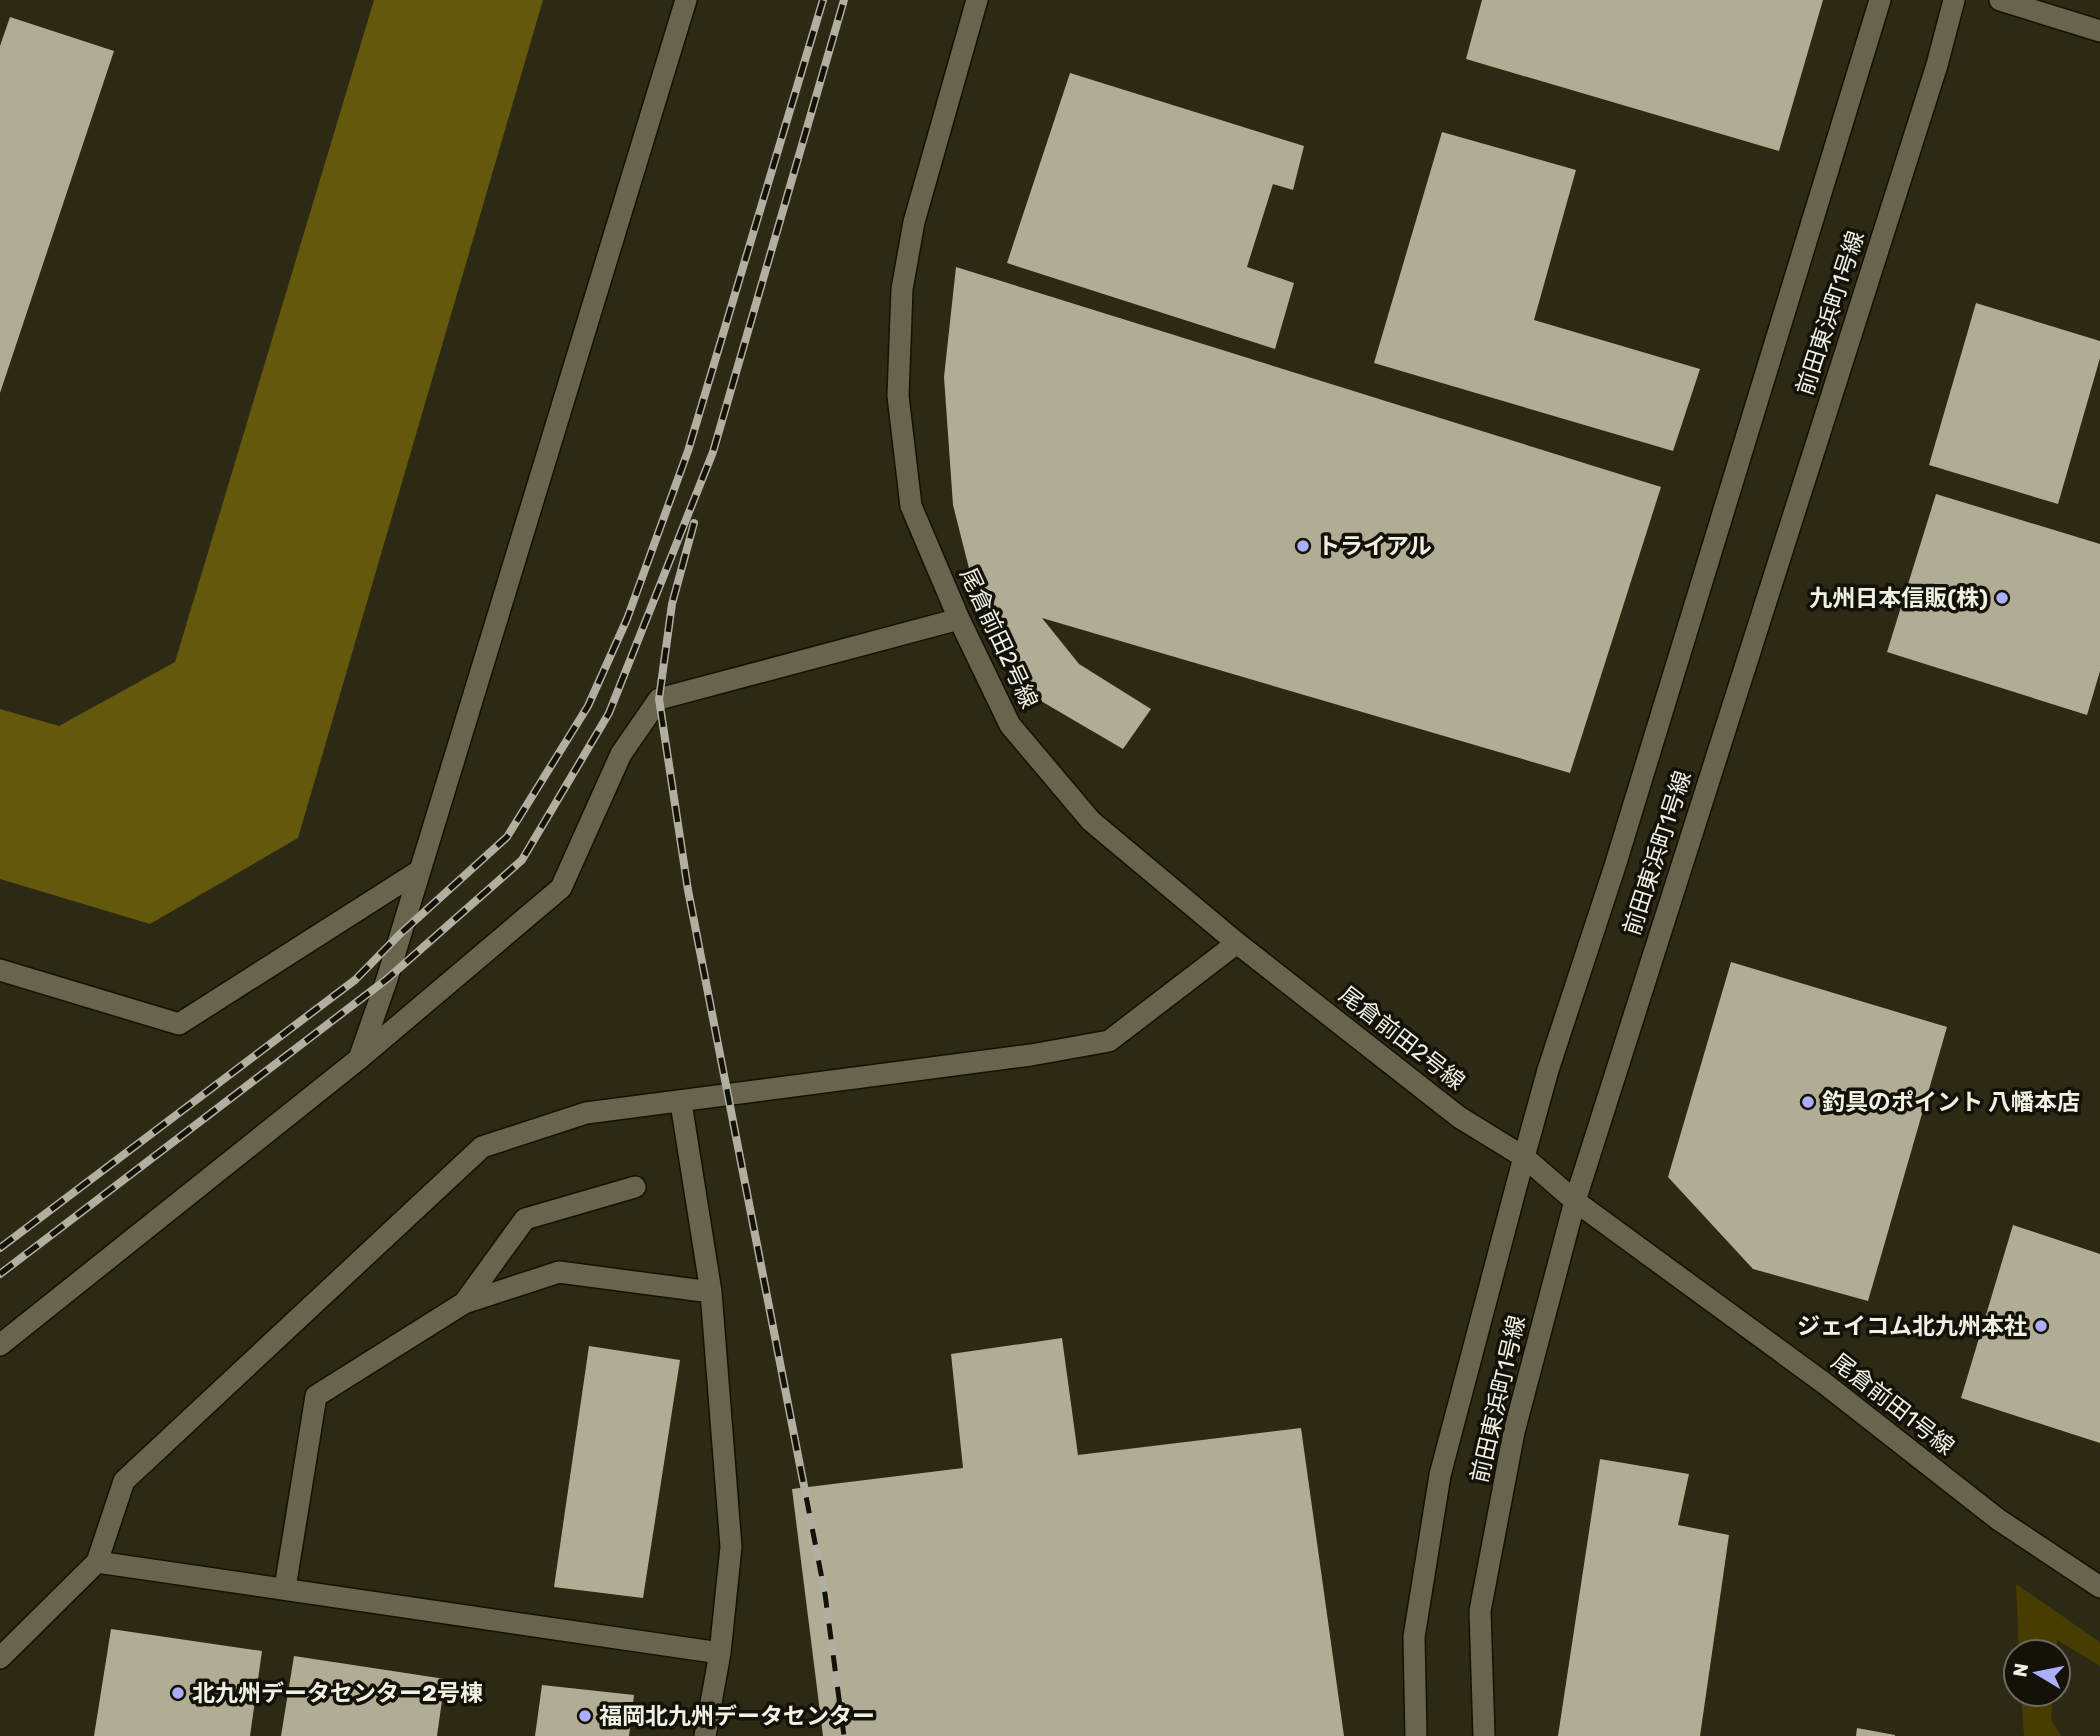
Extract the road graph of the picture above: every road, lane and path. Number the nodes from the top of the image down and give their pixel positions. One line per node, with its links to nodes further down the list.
1 (686, 0): 8 (street)
2 (977, 0): 7 (street, 尾倉前田2号線)
3 (1880, 0): 13 (street, 前田東浜町1号線)
4 (1954, 0): 15 (street, 前田東浜町1号線)
5 (2000, 0): 6 (street)
6 (2100, 31)
7 (959, 619): 9 (street, 尾倉前田2号線); 11 (street)
8 (419, 872): 10 (street); 11 (street)
9 (1237, 943): 12 (street); 13 (street, 尾倉前田2号線)
10 (0, 970)
11 (360, 1058): 18 (street)
12 (681, 1102): 16 (street); 19 (street)
13 (1524, 1157): 15 (street, 尾倉前田1号線); 25 (street, 前田東浜町1号線)
14 (635, 1187): 17 (street)
15 (1575, 1201): 20 (street, 尾倉前田1号線); 26 (street, 前田東浜町1号線)
16 (711, 1292): 17 (street); 22 (street)
17 (464, 1303): 21 (street)
18 (0, 1345)
19 (97, 1562): 21 (street); 23 (street)
20 (2100, 1587)
21 (285, 1588): 22 (street)
22 (720, 1653): 24 (street)
23 (0, 1658)
24 (705, 1736)
25 (1416, 1736)
26 (1484, 1736)

